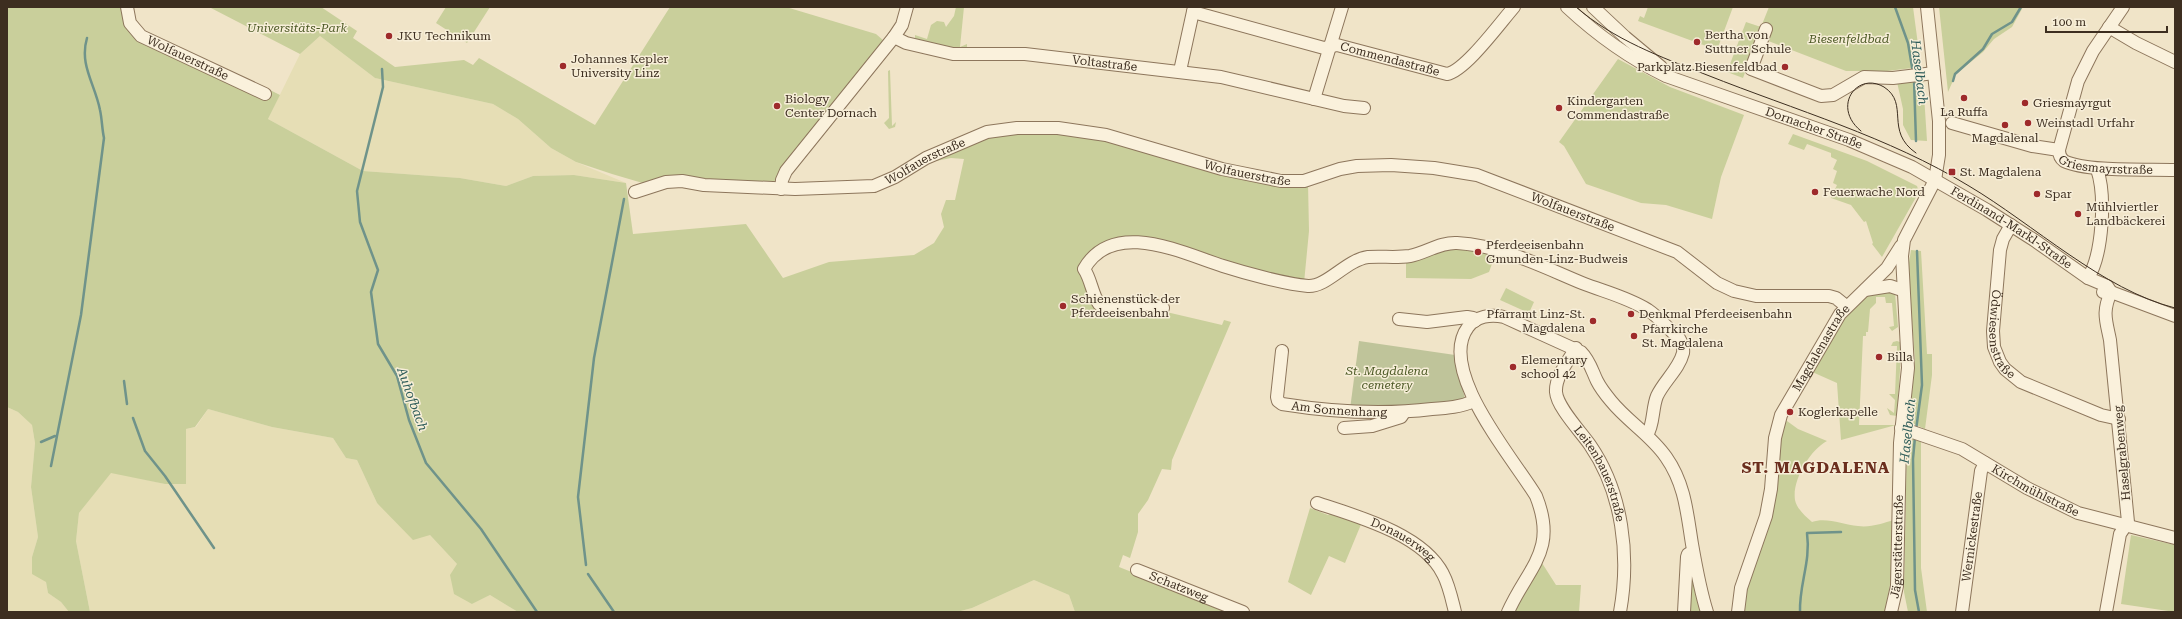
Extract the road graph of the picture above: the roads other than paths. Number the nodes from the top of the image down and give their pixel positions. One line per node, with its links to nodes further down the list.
1 (127, 7): 18 (street, Wolfauerstraße)
2 (907, 7): 12 (street)
3 (1342, 7): 13 (street)
4 (1514, 7): 13 (street, Commendastraße)
5 (1567, 7): 14 (street, Dornacher Straße)
6 (1593, 7): 14 (street, Dornacher Straße)
7 (1927, 7): 17 (street, Jägerstätterstraße)
8 (2123, 7): 10 (street)
9 (1193, 10): 13 (street, Commendastraße); 16 (street)
10 (2109, 27): 15 (street); 22 (street)
11 (1766, 29): 17 (street)
12 (894, 37): 16 (street, Voltastraße); 26 (street)
13 (1330, 47): 19 (street)
14 (1628, 47): 25 (street, Dornacher Straße)
15 (2175, 62)
16 (1180, 71): 19 (street, Voltastraße)
17 (1934, 73): 25 (street, Jägerstätterstraße)
18 (265, 94)
19 (1314, 99): 20 (street, Voltastraße)
20 (1364, 108)
21 (1952, 123): 22 (street, Griesmayrstraße)
22 (2059, 150): 23 (street, Griesmayrstraße)
23 (2097, 169): 24 (street, Griesmayrstraße); 30 (street)
24 (2175, 170)
25 (1934, 180): 28 (street, Ferdinand-Markl-Straße); 29 (street, Jägerstätterstraße)
26 (781, 188): 27 (street, Wolfauerstraße); 34 (street, Wolfauerstraße)
27 (635, 192)
28 (2011, 225): 30 (street, Ferdinand-Markl-Straße); 43 (street, Ödwiesenstraße)
29 (1904, 240): 31 (street, Magdalenastraße); 32 (street, Jägerstätterstraße)
30 (2088, 278): 33 (street, Ferdinand-Markl-Straße)
31 (1865, 290): 32 (street); 34 (street, Magdalenastraße)
32 (1902, 290): 45 (street, Jägerstätterstraße)
33 (2111, 292): 36 (street, Ferdinand-Markl-Straße); 43 (street, Haselgrabenweg)
34 (1846, 306): 59 (street, Magdalenastraße)
35 (1163, 308): 46 (street)
36 (2175, 316)
37 (1399, 319): 38 (street)
38 (1475, 321): 39 (street); 41 (street)
39 (1576, 348): 46 (street); 56 (street, Leitenbauerstraße)
40 (1282, 351): 42 (street, Am Sonnenhang)
41 (1474, 401): 42 (street, Am Sonnenhang); 55 (street)
42 (1404, 413): 44 (street, Am Sonnenhang)
43 (2119, 419): 49 (street, Haselgrabenweg)
44 (1344, 428)
45 (1911, 431): 47 (street, Kirchmühlstraße); 60 (street, Jägerstätterstraße)
46 (1647, 435): 51 (street)
47 (1985, 462): 49 (street, Kirchmühlstraße); 61 (street, Wernickestraße)
48 (1317, 503): 54 (street, Donauerweg)
49 (2125, 527): 50 (street, Kirchmühlstraße); 62 (street, Haselgrabenweg)
50 (2175, 538)
51 (1693, 552): 57 (street); 58 (street)
52 (1137, 570): 53 (street, Schatzweg)
53 (1243, 612)
54 (1455, 612)
55 (1508, 612)
56 (1620, 612)
57 (1684, 612)
58 (1707, 612)
59 (1738, 612)
60 (1891, 612)
61 (1962, 612)
62 (2106, 612)

